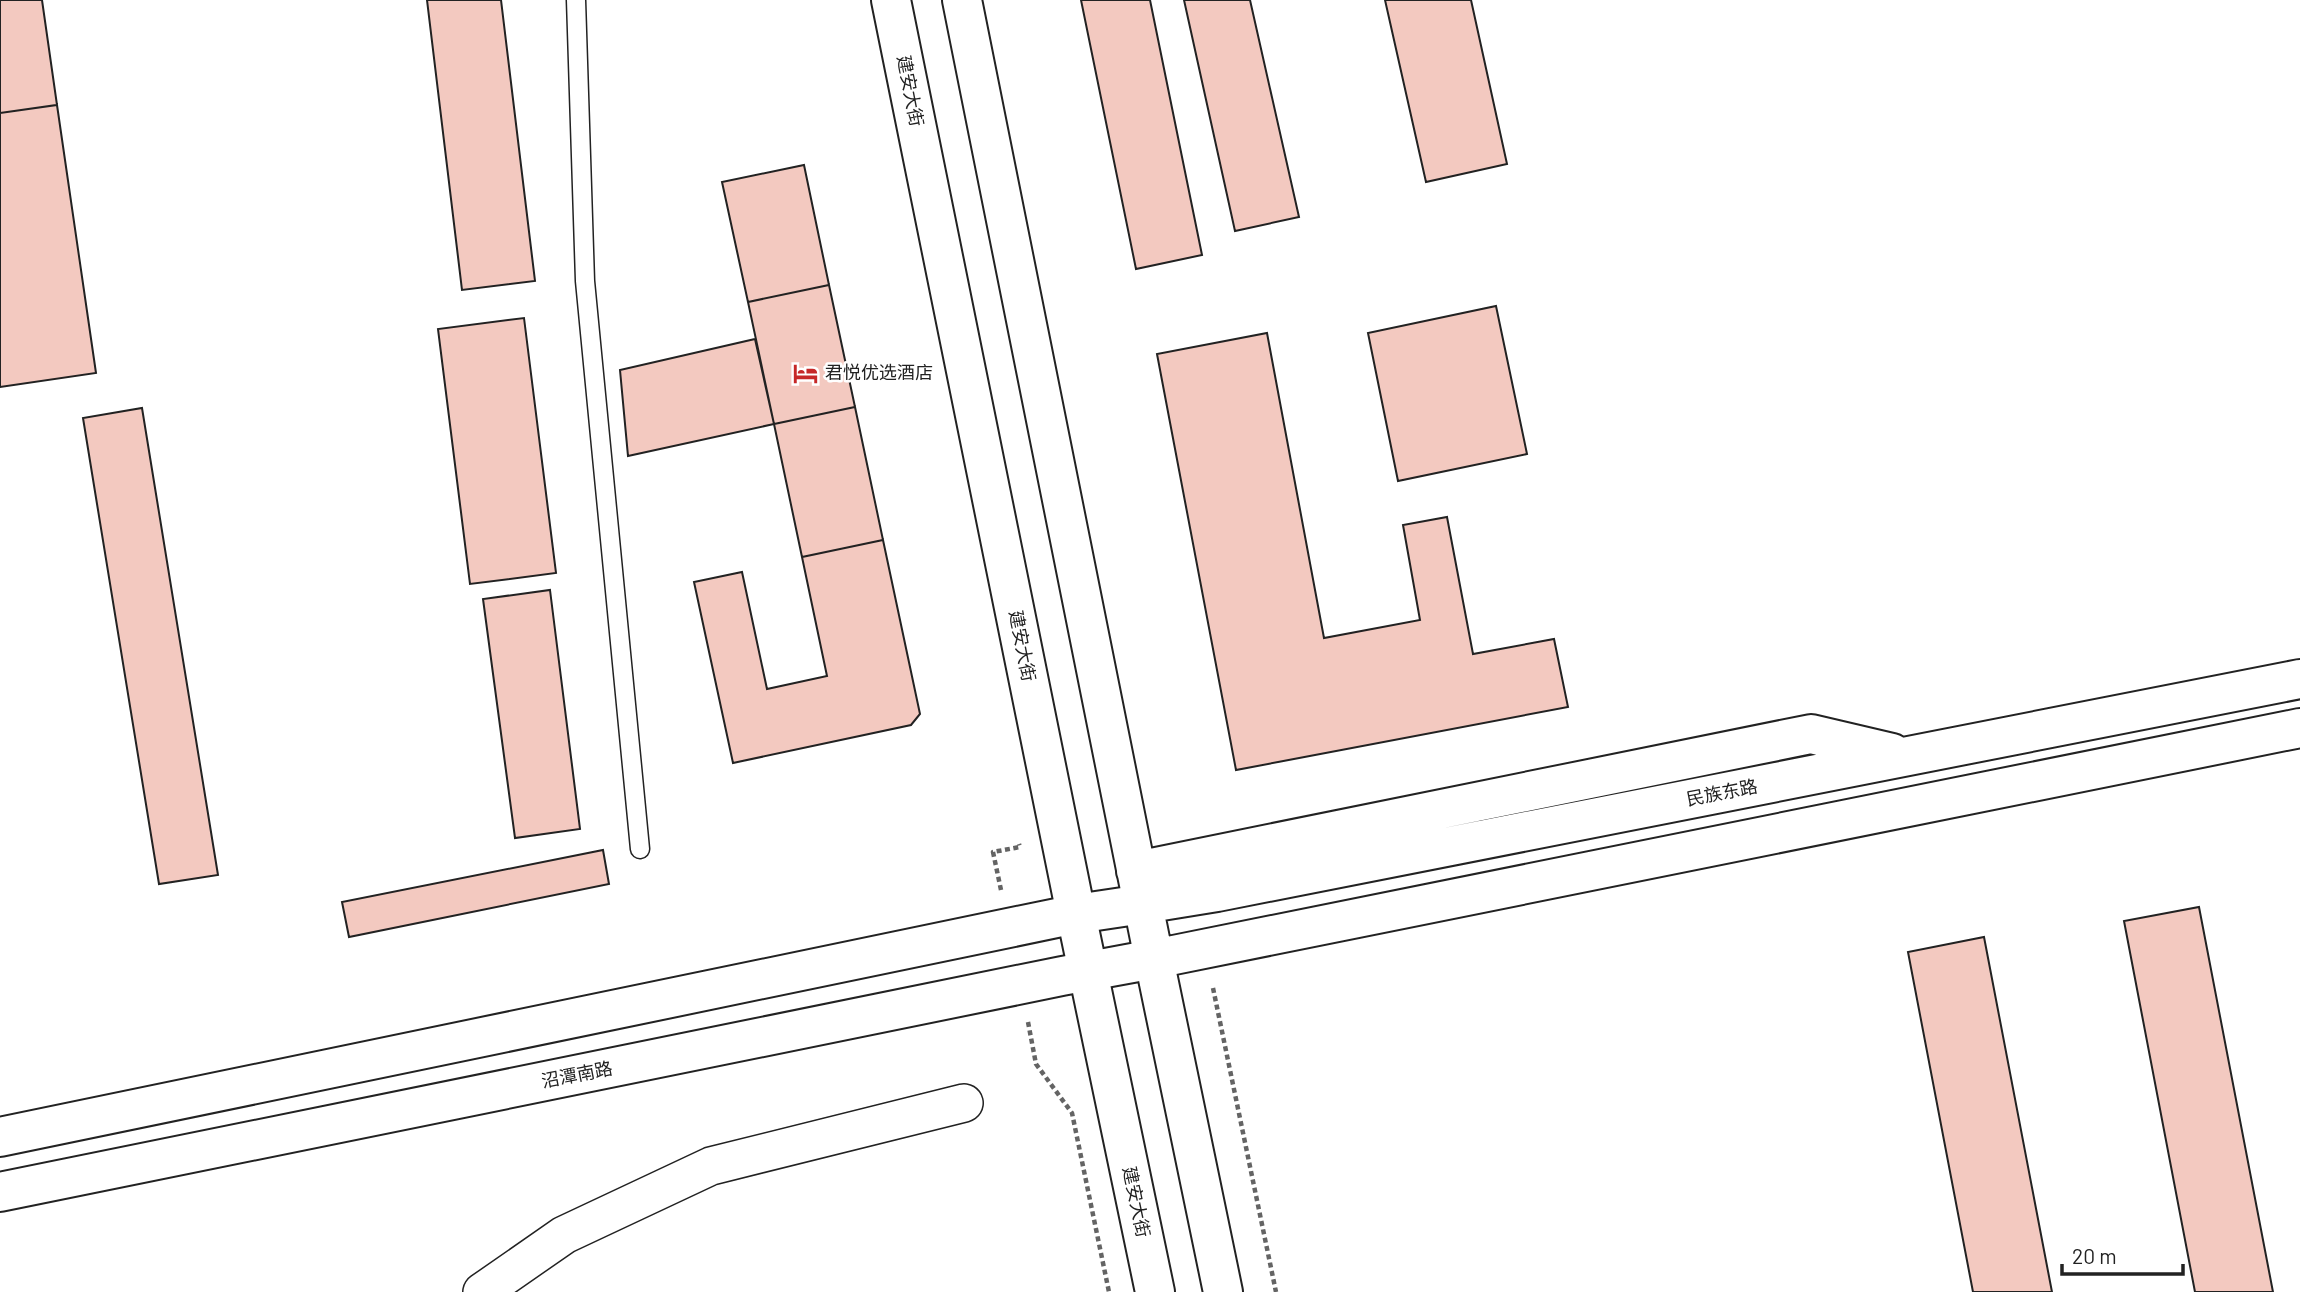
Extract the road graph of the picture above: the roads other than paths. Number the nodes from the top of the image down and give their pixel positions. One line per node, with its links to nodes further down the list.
1 (576, 0): 6 (lane)
2 (891, 0): 8 (main road, 建安大街)
3 (962, 0): 7 (main road)
4 (2300, 680): 7 (main road, 民族东路)
5 (2300, 728): 9 (main road)
6 (640, 849)
7 (1140, 888): 8 (main road); 9 (main road)
8 (1076, 914): 10 (main road, 建安大街); 12 (main road)
9 (1154, 959): 10 (main road, 沼潭南路); 16 (main road)
10 (1088, 971): 13 (main road, 沼潭南路); 15 (main road, 建安大街)
11 (964, 1103): 14 (street)
12 (0, 1138)
13 (0, 1192)
14 (482, 1292)
15 (1155, 1292)
16 (1223, 1292)

